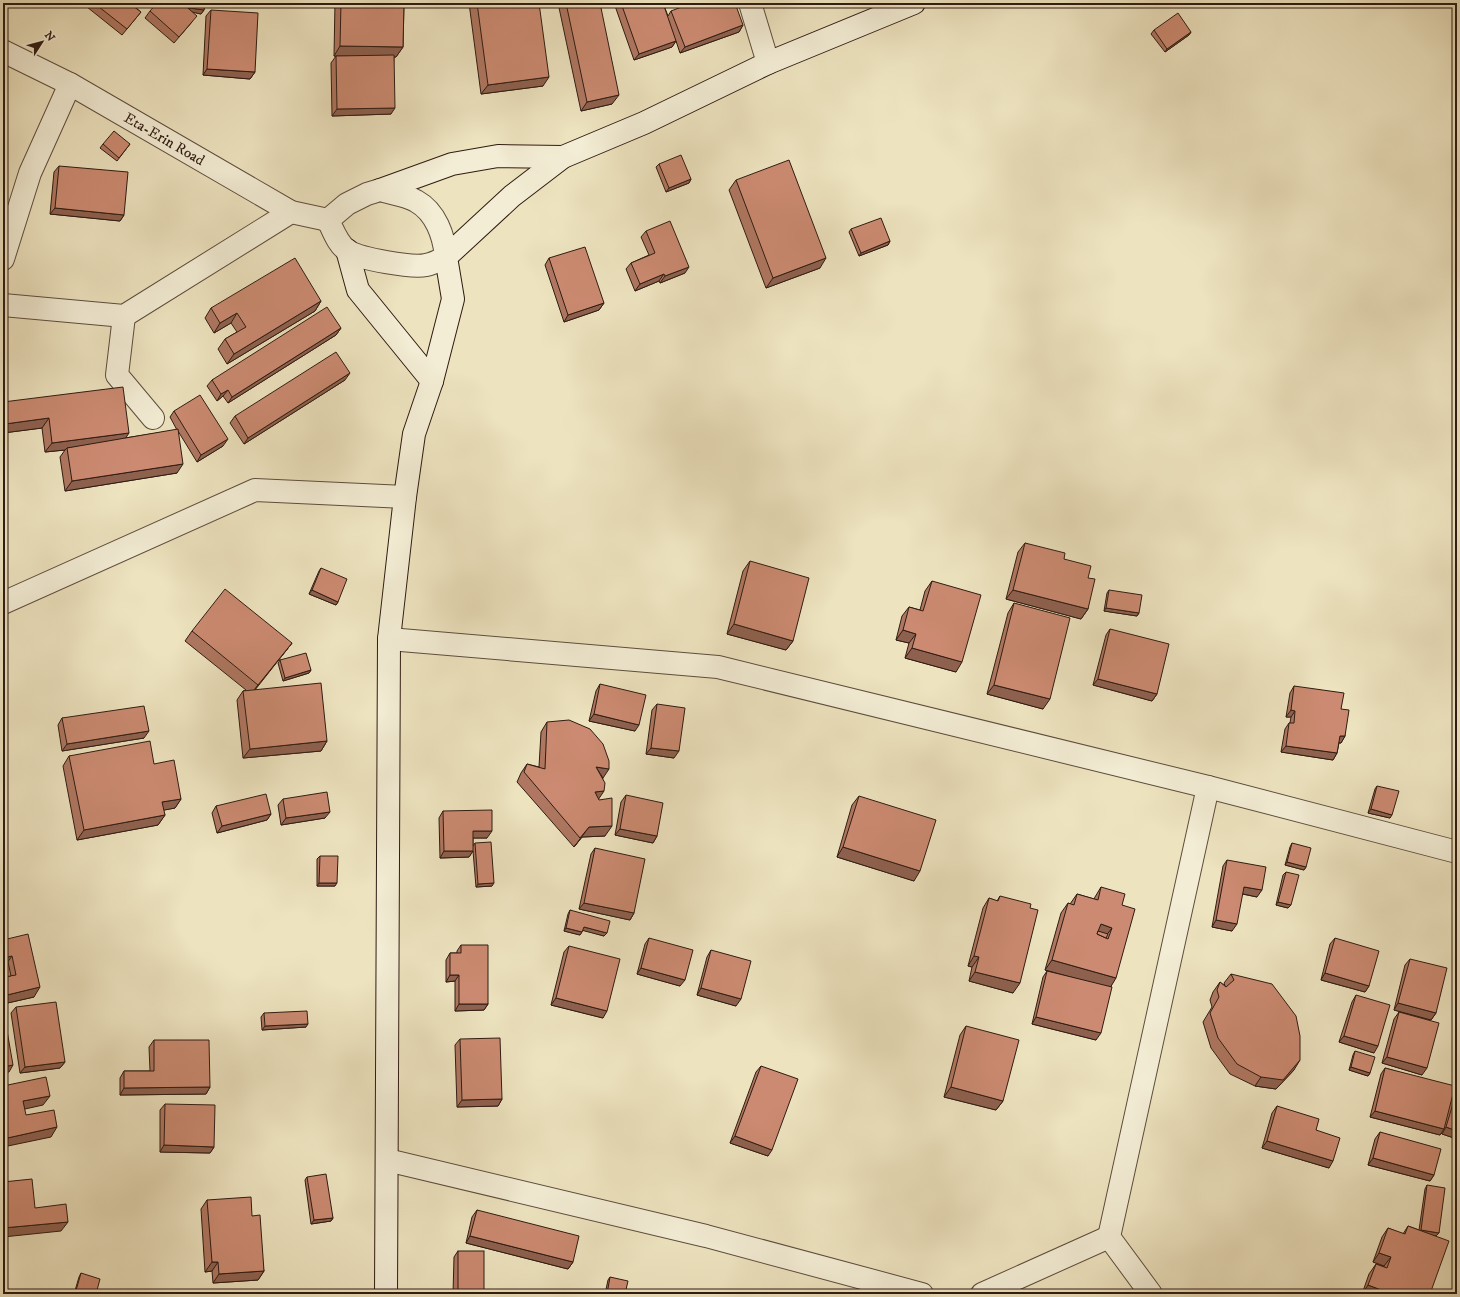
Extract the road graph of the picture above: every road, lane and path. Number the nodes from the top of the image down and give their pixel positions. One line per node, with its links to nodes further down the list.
1 (750, 3): 4 (street)
2 (914, 3): 4 (street)
3 (3, 51): 5 (street, Eta-Erin Road)
4 (768, 63): 6 (street)
5 (70, 84): 8 (street, Eta-Erin Road); 12 (street)
6 (563, 157): 7 (street); 11 (street)
7 (380, 190): 9 (street); 11 (street)
8 (291, 212): 9 (street, Eta-Erin Road); 14 (street)
9 (328, 220): 10 (street)
10 (347, 250): 11 (street); 15 (street)
11 (446, 257): 15 (street)
12 (3, 259)
13 (3, 306): 14 (street)
14 (124, 316): 16 (street)
15 (432, 381): 17 (street)
16 (153, 418)
17 (405, 497): 18 (street); 19 (street)
18 (3, 603)
19 (390, 639): 20 (street); 22 (street)
20 (1208, 787): 21 (street); 23 (street)
21 (1457, 852)
22 (387, 1160): 24 (street); 25 (street)
23 (1109, 1237): 26 (street); 27 (street)
24 (386, 1294)
25 (922, 1294)
26 (982, 1294)
27 (1150, 1294)

